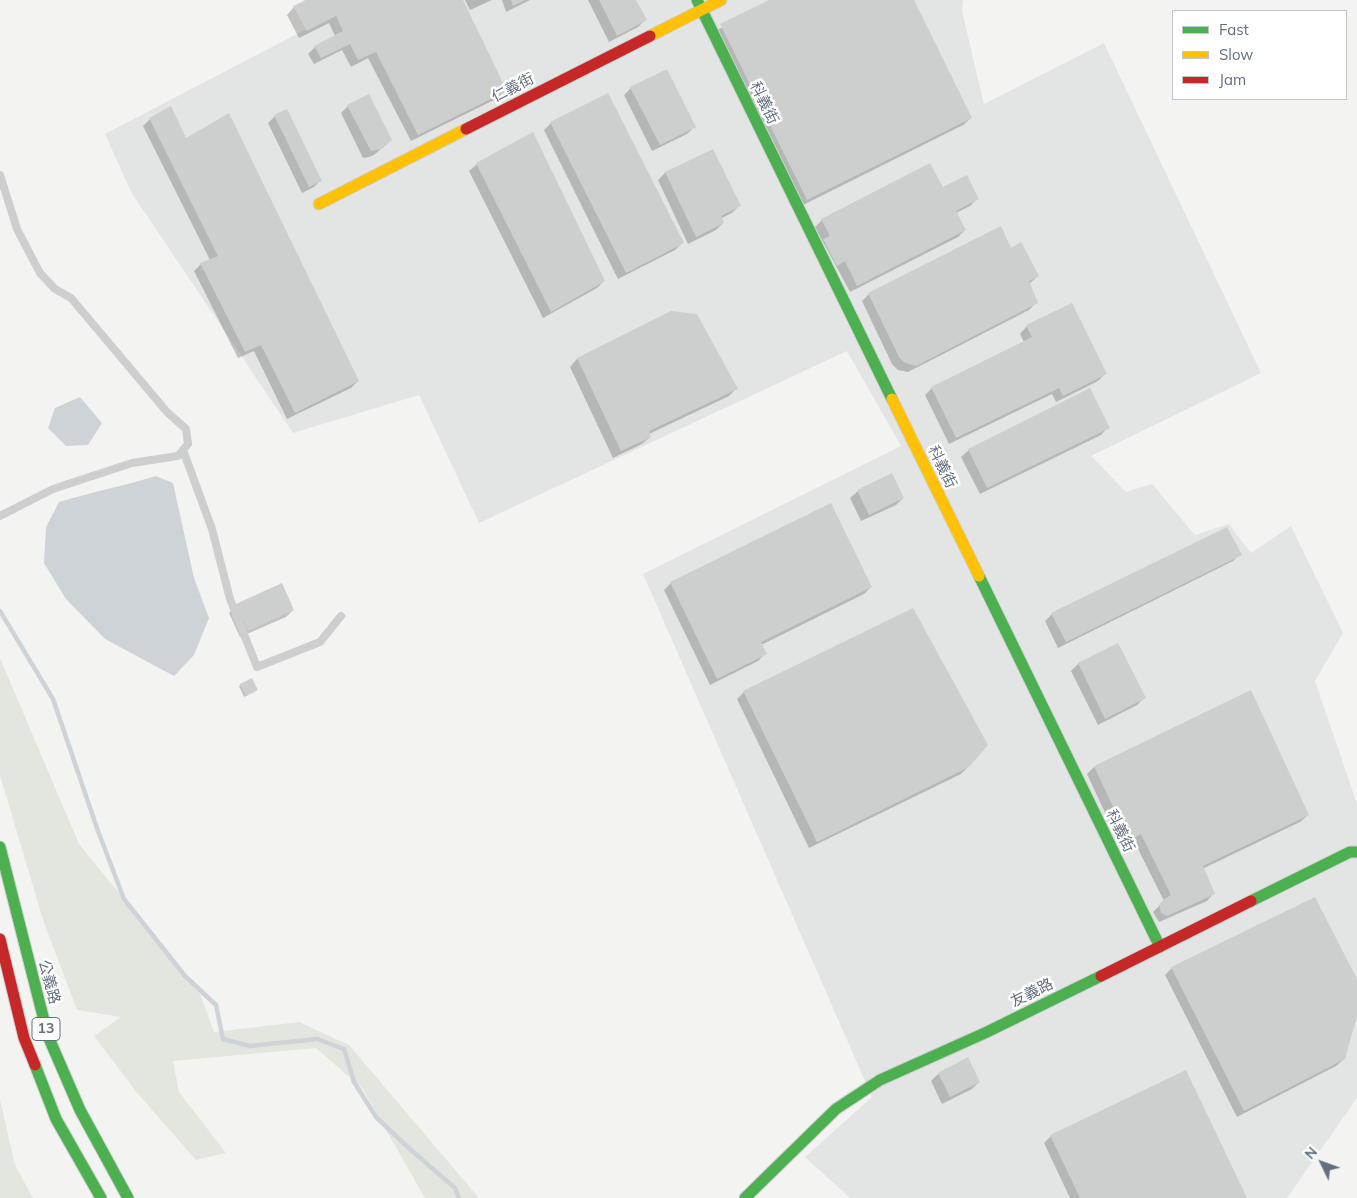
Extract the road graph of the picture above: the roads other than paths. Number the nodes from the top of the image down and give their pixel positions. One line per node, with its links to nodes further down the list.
1 (721, 0): 2 (street, 仁義街)
2 (699, 4): 4 (street, 仁義街); 11 (street, 科義街)
3 (0, 175): 5 (lane)
4 (319, 204)
5 (183, 450): 6 (lane); 7 (lane)
6 (0, 516)
7 (342, 616)
8 (0, 847): 12 (street, 公義路 / 13)
9 (1357, 852): 11 (street, 友義路)
10 (0, 939): 12 (street, 公義路 / 13)
11 (1160, 947): 15 (street, 友義路)
12 (36, 1037): 13 (street, 公義路 / 13); 14 (street, 公義路 / 13)
13 (101, 1198)
14 (128, 1198)
15 (745, 1198)

